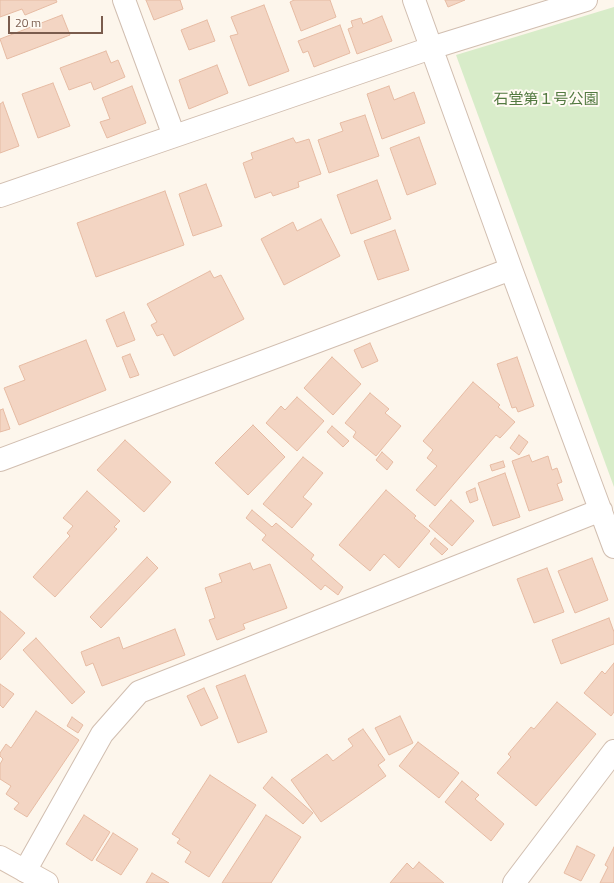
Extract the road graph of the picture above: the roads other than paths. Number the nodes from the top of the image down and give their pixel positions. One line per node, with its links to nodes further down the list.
1 (124, 0): 5 (street)
2 (414, 0): 4 (street)
3 (586, 0): 4 (street)
4 (431, 48): 5 (street); 7 (street)
5 (174, 136): 6 (street)
6 (0, 196)
7 (511, 269): 8 (street); 9 (street)
8 (0, 460)
9 (601, 510): 10 (street); 13 (street)
10 (614, 547)
11 (614, 751): 15 (street)
12 (0, 857): 13 (street)
13 (25, 870): 14 (street)
14 (47, 883)
15 (514, 883)

